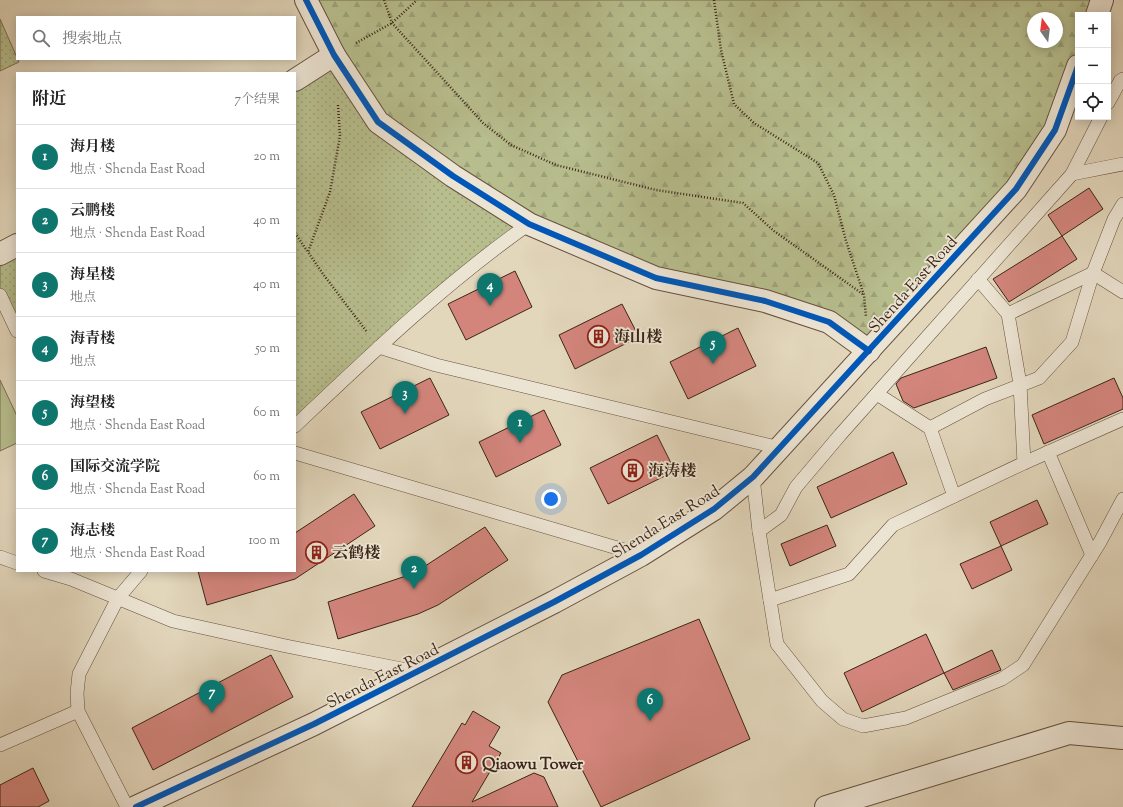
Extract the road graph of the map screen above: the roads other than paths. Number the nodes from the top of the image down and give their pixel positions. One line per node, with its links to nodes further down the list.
1 (306, 0): 4 (street)
2 (1102, 0): 3 (street)
3 (1098, 12)
4 (334, 55): 6 (street); 13 (street)
5 (1075, 74): 23 (street, Shenda East Road)
6 (296, 79)
7 (1123, 79): 8 (lane)
8 (1111, 98)
9 (1099, 120): 11 (lane)
10 (1123, 164): 11 (lane)
11 (1072, 174): 17 (lane)
12 (1123, 204): 16 (lane)
13 (529, 224): 22 (lane); 23 (street)
14 (16, 246): 15 (street)
15 (0, 254)
16 (1093, 273): 18 (lane); 20 (lane); 24 (lane)
17 (978, 279): 20 (lane); 25 (lane)
18 (1123, 292)
19 (0, 295): 21 (lane)
20 (1008, 314): 24 (lane)
21 (16, 329)
22 (379, 347): 27 (lane); 29 (lane)
23 (869, 351): 29 (street, Shenda East Road)
24 (1020, 384): 28 (lane); 32 (lane)
25 (877, 394): 28 (lane); 36 (lane)
26 (1123, 419): 30 (lane)
27 (296, 425)
28 (930, 428): 34 (lane)
29 (780, 448): 33 (street, Shenda East Road)
30 (1048, 452): 32 (lane); 38 (lane)
31 (296, 453): 37 (lane)
32 (1024, 463): 34 (lane)
33 (752, 477): 36 (lane); 37 (street, Shenda East Road)
34 (954, 496): 44 (lane)
35 (1123, 499): 38 (lane)
36 (759, 530): 44 (lane)
37 (641, 555): 45 (street, Shenda East Road)
38 (1092, 555): 44 (lane)
39 (0, 557): 40 (lane)
40 (16, 563)
41 (47, 572): 43 (lane)
42 (140, 572): 43 (lane)
43 (118, 598): 45 (lane); 46 (lane)
44 (770, 600)
45 (417, 672): 50 (street, Shenda East Road)
46 (78, 711): 48 (lane); 49 (lane)
47 (1123, 738): 51 (street)
48 (0, 745)
49 (127, 807)
50 (136, 807)
51 (826, 807)

